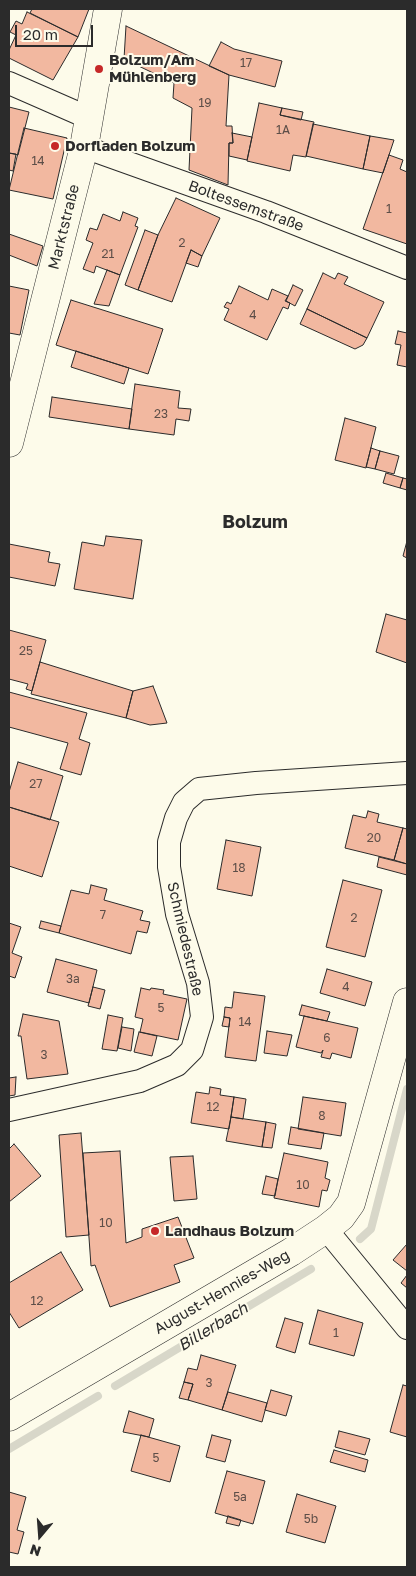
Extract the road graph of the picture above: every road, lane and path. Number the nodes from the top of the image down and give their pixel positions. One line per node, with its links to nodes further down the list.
1 (108, 9): 3 (main road, Marktstraße)
2 (9, 84): 3 (street)
3 (89, 118): 4 (main road, Marktstraße)
4 (84, 147): 5 (street, Boltessemstraße); 6 (main road, Marktstraße)
5 (407, 268)
6 (9, 441)
7 (407, 774): 9 (street, Schmiedestraße)
8 (407, 1002): 10 (main road, August-Hennies-Weg)
9 (9, 1110)
10 (326, 1229): 11 (street); 12 (main road, August-Hennies-Weg)
11 (407, 1328)
12 (9, 1416)

